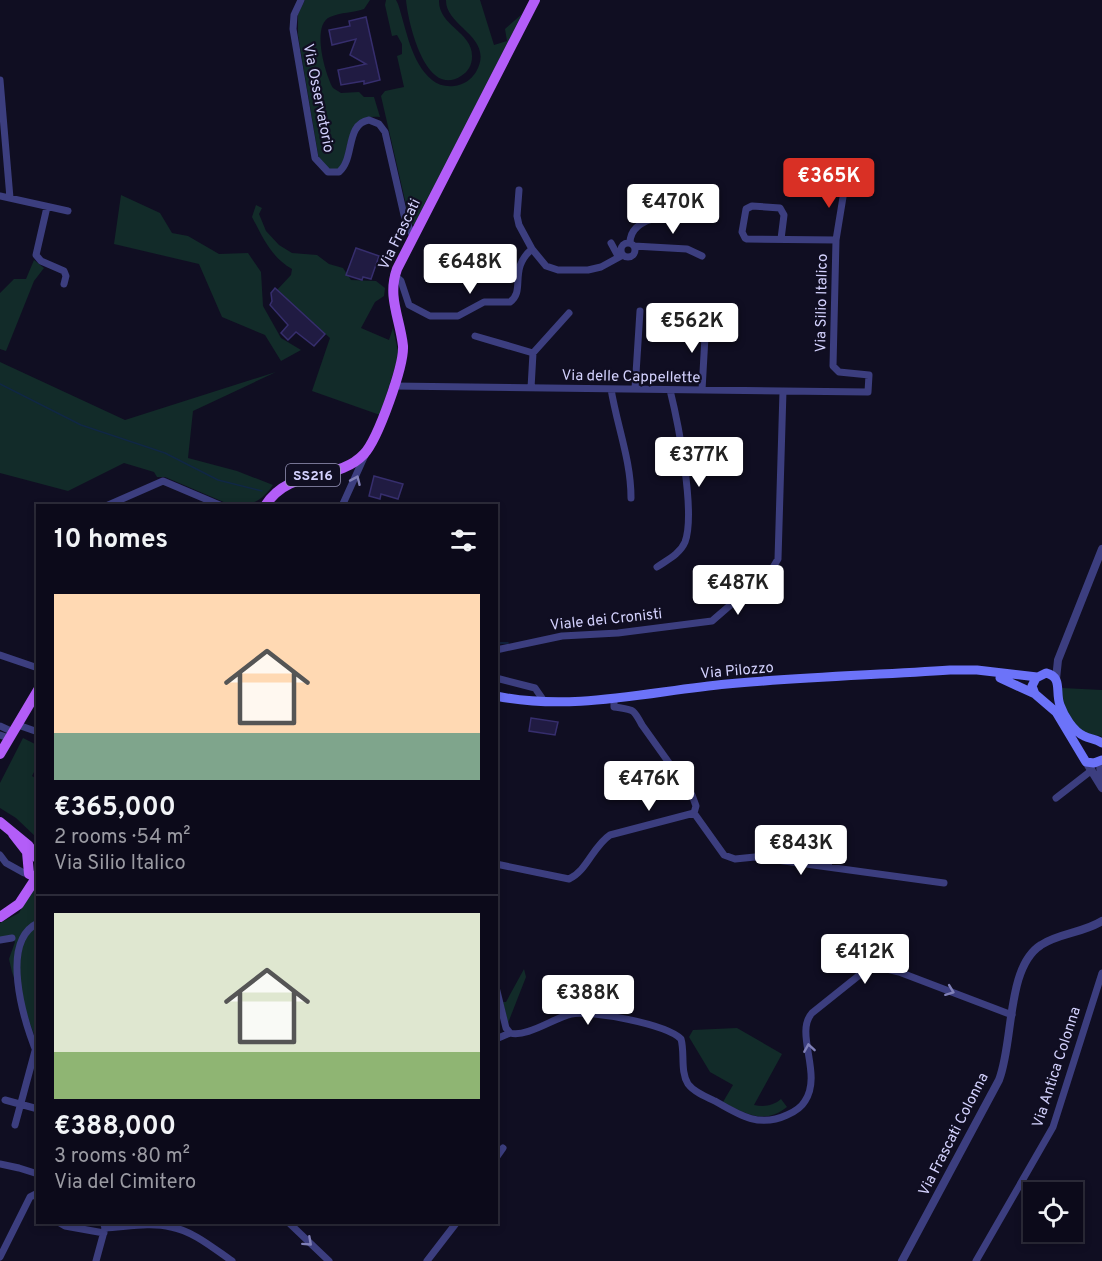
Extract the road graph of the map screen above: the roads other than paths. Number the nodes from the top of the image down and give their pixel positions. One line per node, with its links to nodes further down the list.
1 (301, 0): 11 (street, Via Osservatorio)
2 (535, 0): 11 (main road, Via Frascati / SS216)
3 (0, 80): 7 (street)
4 (824, 176): 13 (street)
5 (519, 190): 16 (street)
6 (0, 196): 7 (street)
7 (10, 198): 8 (street)
8 (47, 207): 9 (street); 20 (street)
9 (68, 211)
10 (706, 214): 15 (street)
11 (413, 237): 19 (main road, Via Frascati / SS216)
12 (781, 239): 12 (street, Via Silio Italico); 13 (street, Via Silio Italico)
13 (836, 240): 33 (street, Via Silio Italico)
14 (611, 243): 17 (street)
15 (632, 244): 17 (street); 17 (street); 18 (street)
16 (532, 249): 17 (street); 19 (street)
17 (620, 256)
18 (702, 256)
19 (394, 275): 26 (main road, Via Frascati / SS216)
20 (64, 284)
21 (640, 312): 29 (street)
22 (569, 313): 25 (street)
23 (706, 319): 31 (street)
24 (475, 336): 25 (street)
25 (533, 353): 27 (street)
26 (393, 386): 27 (street, Via delle Cappellette); 34 (main road, Via Frascati / SS216)
27 (531, 388): 28 (street, Via delle Cappellette)
28 (611, 389): 29 (street, Via delle Cappellette); 35 (street)
29 (635, 389): 30 (street, Via delle Cappellette)
30 (670, 390): 31 (street, Via delle Cappellette); 41 (street)
31 (702, 390): 32 (street, Via delle Cappellette)
32 (783, 391): 33 (street, Via delle Cappellette); 42 (street, Viale dei Cronisti)
33 (868, 392)
34 (366, 452): 38 (main road, Via Frascati / SS216); 39 (street, one-way to 34)
35 (631, 498)
36 (111, 504): 37 (street)
37 (217, 504)
38 (265, 504)
39 (343, 504)
40 (1102, 549): 44 (street)
41 (657, 567)
42 (498, 650)
43 (0, 655): 45 (street)
44 (1058, 660): 47 (street); 49 (street)
45 (36, 667)
46 (981, 671): 47 (main road, Via Pilozzo); 51 (main road, Via Pilozzo); 53 (main road, Via Pilozzo)
47 (1040, 675): 49 (main road); 51 (main road)
48 (498, 679): 54 (street)
49 (1056, 679): 58 (main road)
50 (36, 693): 57 (main road)
51 (1035, 694): 61 (main road)
52 (498, 696): 54 (main road, Via Pilozzo)
53 (614, 700): 54 (main road, Via Pilozzo); 65 (street)
54 (544, 701)
55 (0, 726): 57 (street)
56 (36, 732): 57 (street)
57 (10, 733): 59 (main road)
58 (1102, 743)
59 (0, 754)
60 (1101, 761): 61 (main road); 63 (street)
61 (1086, 762): 62 (street)
62 (1092, 770): 63 (street); 64 (street)
63 (1102, 787)
64 (1056, 798)
65 (694, 813): 70 (street); 71 (street)
66 (0, 822): 72 (main road)
67 (834, 834): 71 (street)
68 (0, 855): 69 (street)
69 (5, 863): 72 (street)
70 (498, 864)
71 (828, 867): 73 (street)
72 (33, 870): 74 (main road)
73 (944, 883)
74 (0, 917)
75 (1102, 921): 83 (street, Via Frascati Colonna)
76 (36, 924): 77 (street)
77 (12, 938): 78 (street); 79 (street)
78 (0, 940)
79 (6, 948)
80 (1102, 973): 106 (street, Via Antica Colonna)
81 (9, 985): 86 (street)
82 (500, 1014): 84 (street)
83 (1012, 1015): 84 (street, one-way to 83); 105 (street, Via Frascati Colonna)
84 (510, 1033): 85 (street)
85 (498, 1038)
86 (36, 1053): 88 (street)
87 (5, 1100): 88 (street)
88 (21, 1104): 89 (street); 90 (street)
89 (36, 1108)
90 (15, 1125)
91 (503, 1148): 92 (street)
92 (498, 1155)
93 (0, 1164): 94 (street)
94 (36, 1173)
95 (36, 1195): 100 (street)
96 (62, 1224): 99 (street)
97 (290, 1224): 103 (street, one-way to 103)
98 (455, 1224): 104 (street)
99 (104, 1228): 101 (street); 102 (street)
100 (0, 1257)
101 (96, 1261)
102 (232, 1261)
103 (329, 1261)
104 (427, 1261)
105 (902, 1261)
106 (976, 1261)

